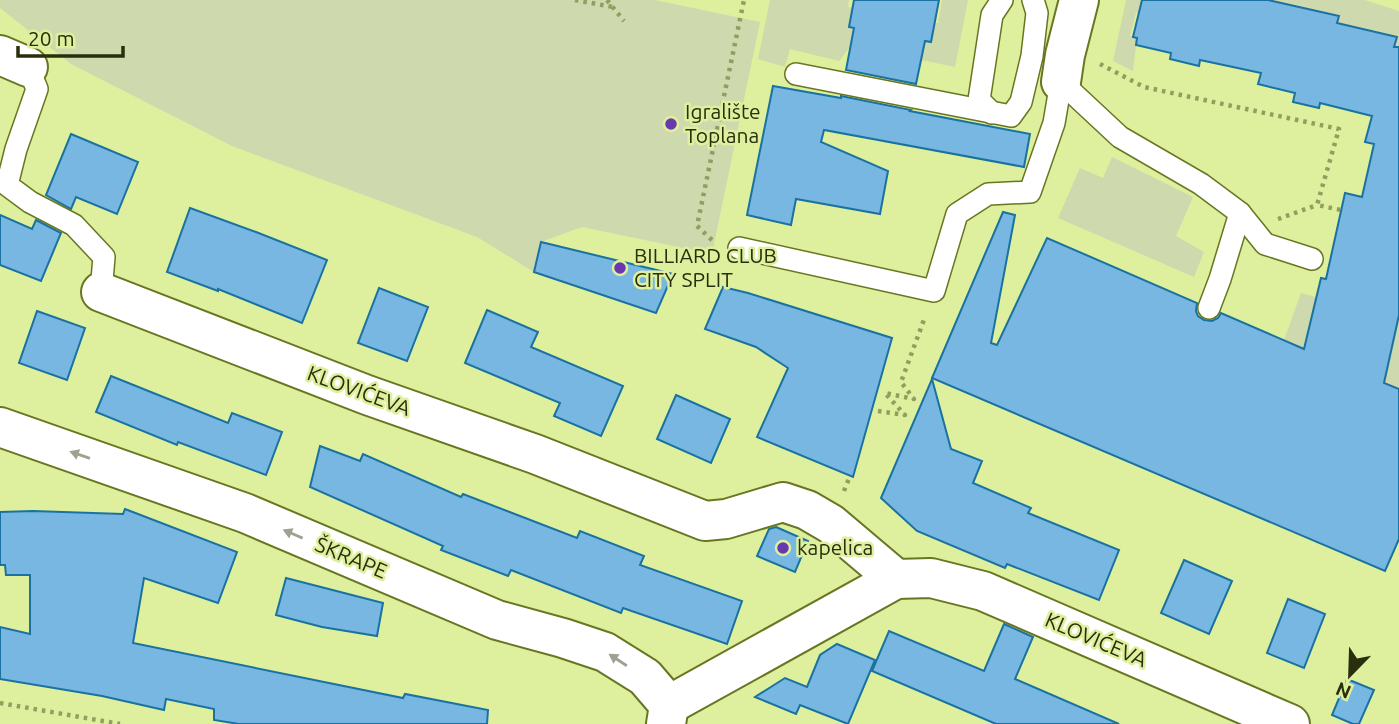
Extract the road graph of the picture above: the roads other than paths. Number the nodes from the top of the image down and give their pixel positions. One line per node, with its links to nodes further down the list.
1 (1002, 0): 7 (lane)
2 (1032, 0): 7 (lane)
3 (1079, 0): 6 (street)
4 (14, 61): 11 (lane, KLOVIĆEVA)
5 (796, 74): 7 (lane)
6 (1061, 82): 8 (lane); 9 (lane)
7 (992, 113)
8 (1240, 213): 10 (lane); 12 (lane)
9 (739, 248)
10 (1312, 259)
11 (101, 292): 14 (street, KLOVIĆEVA)
12 (1209, 307)
13 (0, 427): 15 (street, ŠKRAPE, one-way to 13)
14 (896, 579): 15 (street, KLOVIĆEVA); 16 (street, KLOVIĆEVA)
15 (667, 715)
16 (1290, 724)

